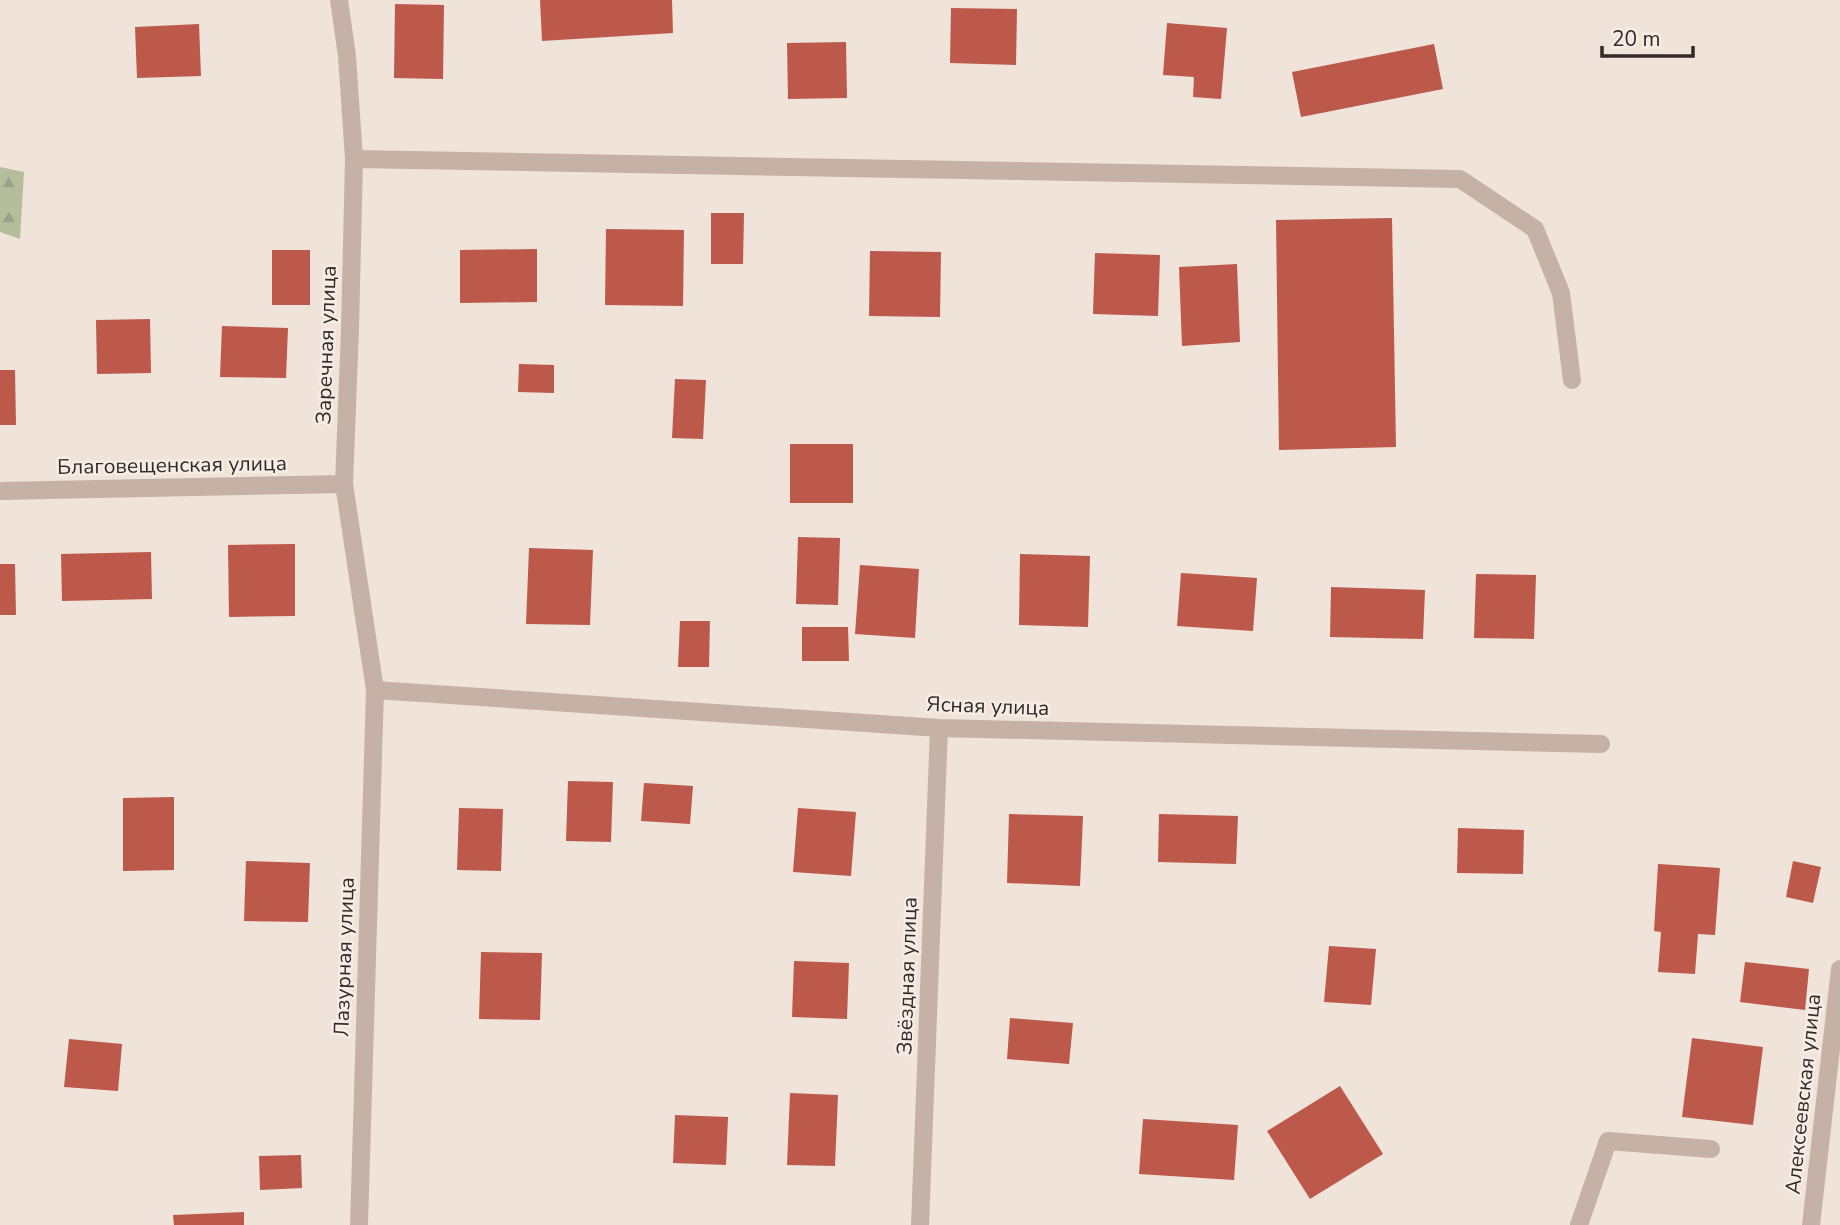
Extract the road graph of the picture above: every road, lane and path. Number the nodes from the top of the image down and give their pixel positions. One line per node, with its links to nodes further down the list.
1 (339, 0): 2 (street, Заречная улица)
2 (354, 159): 3 (street); 4 (street, Заречная улица)
3 (1572, 380)
4 (344, 484): 5 (street, Благовещенская улица); 6 (street, Заречная улица)
5 (0, 491)
6 (374, 690): 7 (street, Ясная улица); 11 (street, Лазурная улица)
7 (939, 728): 8 (street, Ясная улица); 12 (street, Звёздная улица)
8 (1601, 744)
9 (1840, 969): 14 (street, Алексеевская улица)
10 (1711, 1149): 13 (street)
11 (359, 1225)
12 (920, 1225)
13 (1579, 1225)
14 (1811, 1225)

